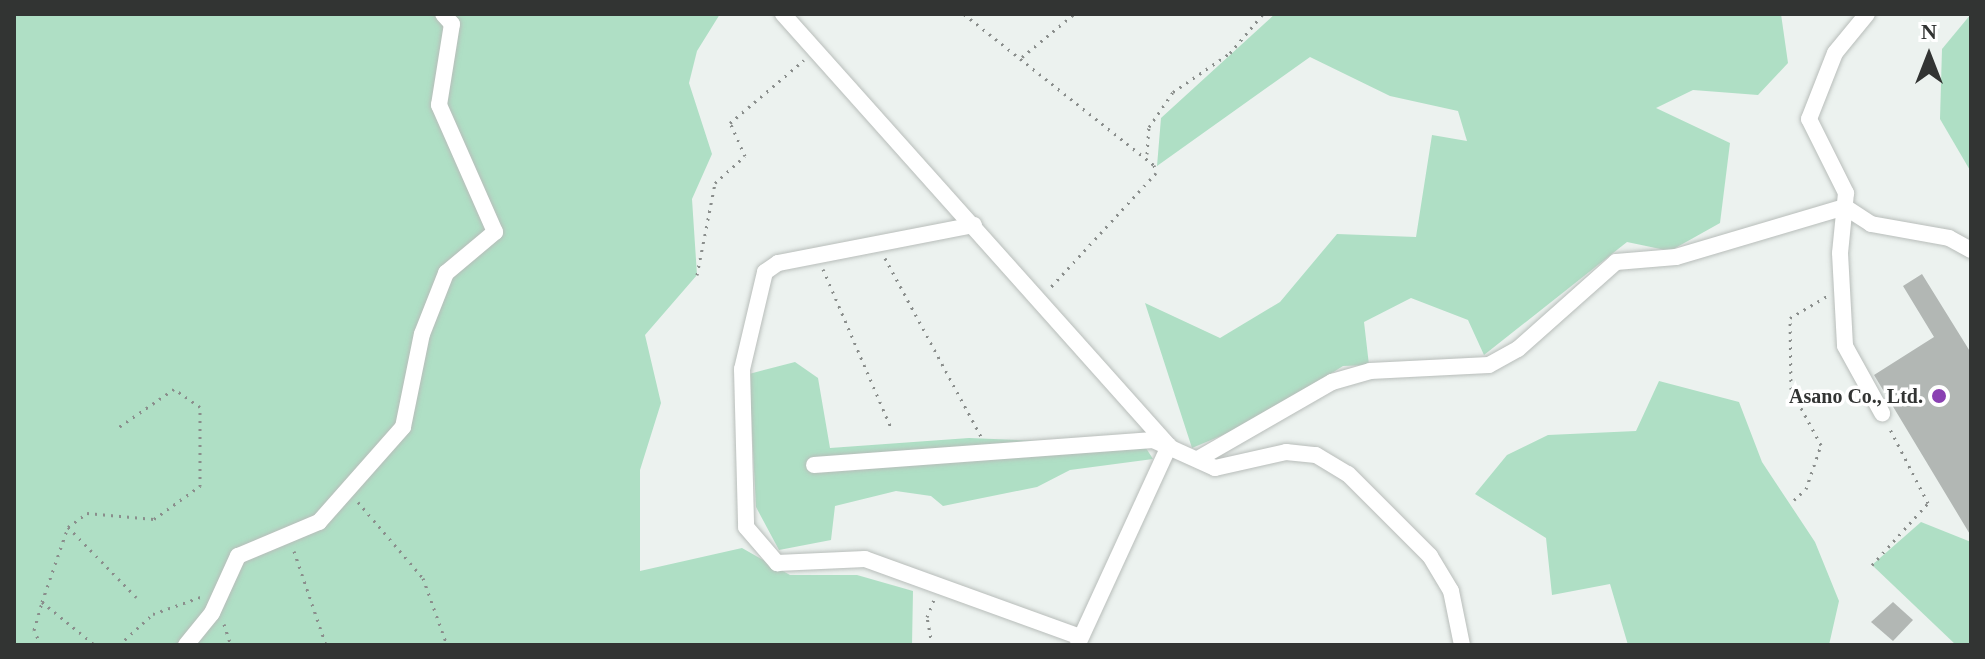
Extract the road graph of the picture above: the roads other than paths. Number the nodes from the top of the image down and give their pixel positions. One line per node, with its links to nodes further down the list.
1 (443, 14): 12 (street)
2 (783, 14): 5 (street)
3 (1867, 14): 4 (street)
4 (1845, 207): 6 (street); 7 (street); 9 (street)
5 (974, 225): 8 (street); 11 (street)
6 (1971, 250)
7 (1882, 413)
8 (1169, 446): 9 (street); 10 (street); 11 (street)
9 (1198, 459): 13 (street)
10 (814, 465)
11 (1079, 641)
12 (186, 645)
13 (1462, 645)

